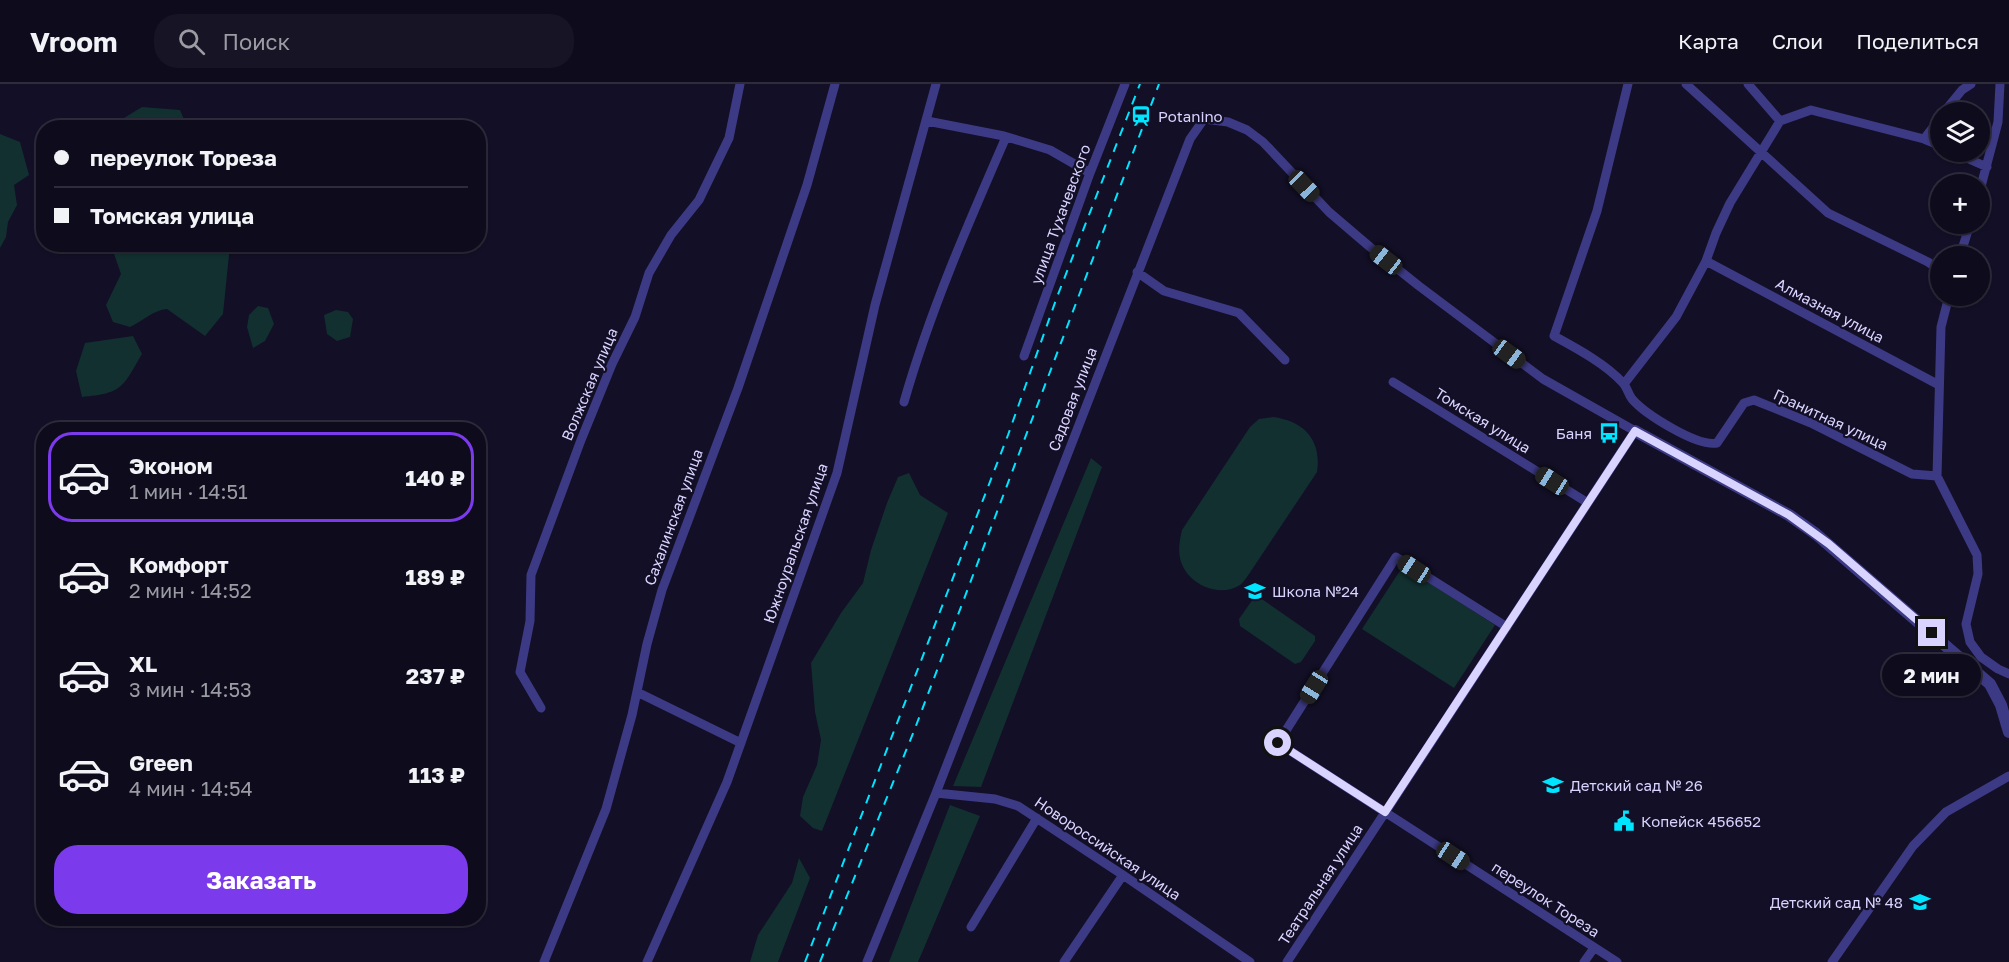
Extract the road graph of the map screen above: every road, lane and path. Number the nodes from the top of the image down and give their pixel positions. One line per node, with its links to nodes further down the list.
1 (740, 84): 38 (street, Волжская улица)
2 (835, 84): 37 (street, Сахалинская улица)
3 (936, 84): 11 (street, Южноуральская улица)
4 (1125, 84): 20 (street, улица Тухачевского)
5 (1628, 84): 29 (street, Гранитная улица)
6 (1686, 84): 17 (street)
7 (1748, 84): 12 (street)
8 (1971, 84): 10 (street)
9 (2000, 84): 19 (street)
10 (1952, 102)
11 (927, 121): 14 (street); 40 (street, Южноуральская улица)
12 (1780, 121): 15 (street); 17 (street)
13 (1930, 131): 15 (street)
14 (1006, 137): 20 (street); 31 (street)
15 (1924, 139): 16 (street)
16 (1930, 141)
17 (1762, 153): 22 (street); 23 (street)
18 (1976, 162): 19 (street)
19 (1987, 167): 21 (street)
20 (1090, 173): 26 (street, улица Тухачевского)
21 (1985, 174)
22 (1706, 261): 29 (street); 30 (street, Алмазная улица)
23 (1930, 263)
24 (1137, 272): 27 (street); 32 (street, Садовая улица); 42 (street, Садовая улица)
25 (1946, 306): 30 (street)
26 (1024, 356)
27 (1285, 360)
28 (1393, 382): 34 (street, Томская улица)
29 (1624, 384): 33 (street, Гранитная улица)
30 (1939, 385): 33 (street)
31 (904, 402)
32 (1635, 431): 34 (street, Театральная улица); 39 (street)
33 (1937, 476): 36 (street)
34 (1588, 503): 35 (street, Театральная улица)
35 (1506, 627): 43 (street, Театральная улица); 43 (street, переулок Тореза)
36 (2009, 674)
37 (637, 692): 40 (street); 48 (street, Сахалинская улица)
38 (541, 708)
39 (2009, 732)
40 (741, 743): 49 (street, Южноуральская улица)
41 (2009, 776): 56 (street)
42 (936, 793): 44 (street, Новороссийская улица); 50 (street, Садовая улица)
43 (1385, 812): 47 (street, переулок Тореза); 53 (street, Театральная улица)
44 (1037, 818): 45 (street, Новороссийская улица); 46 (street)
45 (1123, 875): 51 (street); 52 (street, Новороссийская улица)
46 (971, 927)
47 (1594, 948): 54 (street); 55 (street, переулок Тореза)
48 (544, 962)
49 (647, 962)
50 (867, 962)
51 (1064, 962)
52 (1250, 962)
53 (1287, 962)
54 (1584, 962)
55 (1617, 962)
56 (1832, 962)

